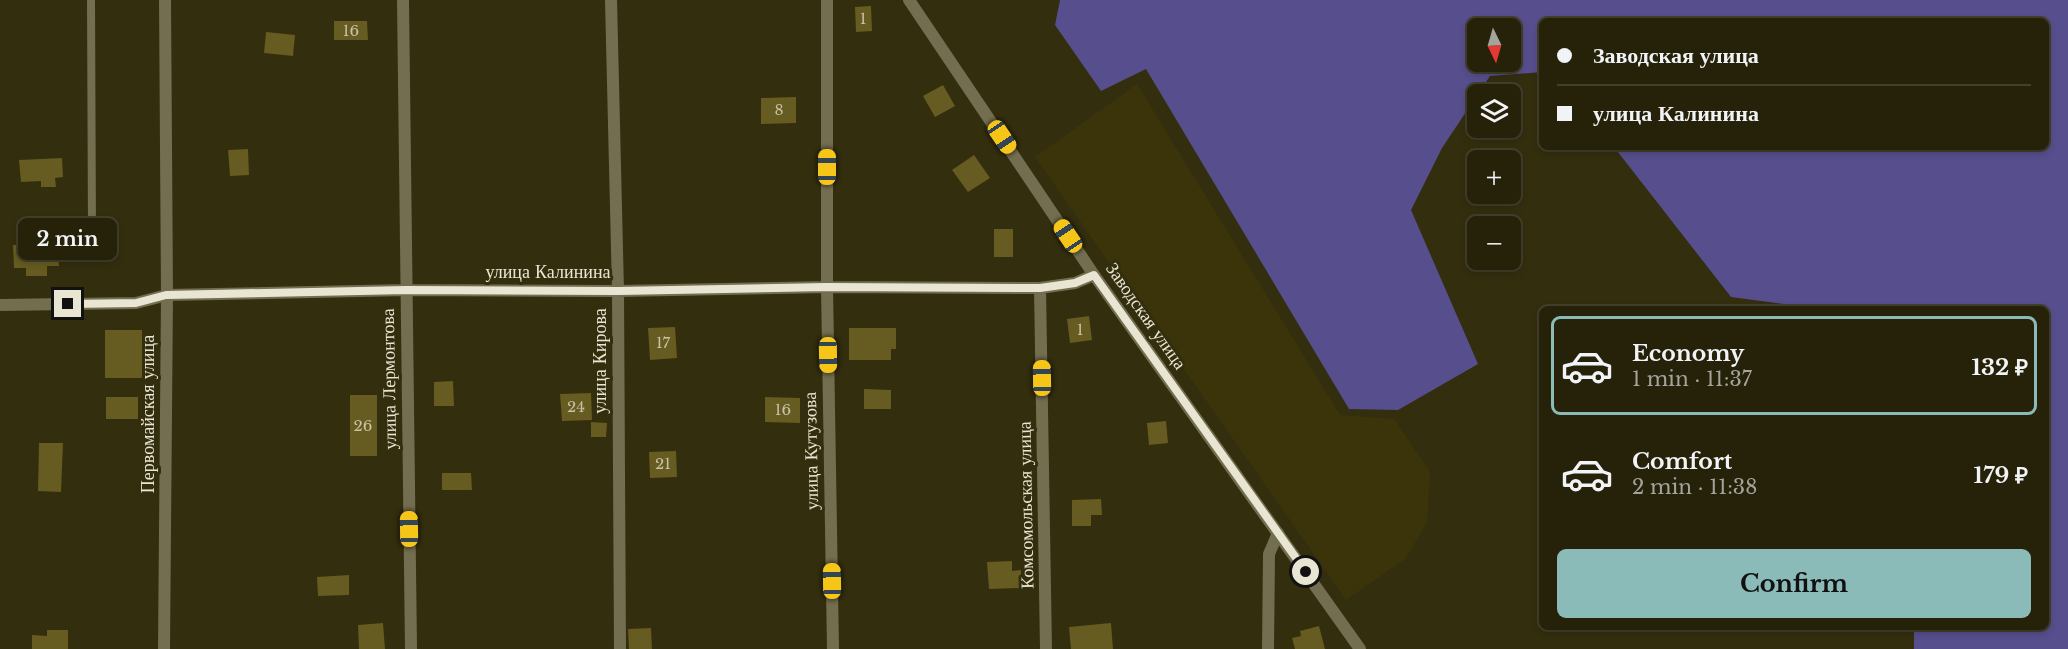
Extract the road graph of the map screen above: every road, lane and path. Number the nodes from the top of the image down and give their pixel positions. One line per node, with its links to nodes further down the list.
1 (91, 0): 7 (lane)
2 (165, 0): 13 (street, Первомайская улица)
3 (403, 0): 11 (street, улица Лермонтова)
4 (611, 0): 12 (street, улица Кирова)
5 (827, 0): 9 (street, улица Кутузова)
6 (909, 0): 8 (street, Заводская улица)
7 (92, 232)
8 (1094, 275): 10 (street, улица Калинина); 15 (street, Заводская улица)
9 (826, 287): 10 (street, улица Калинина); 12 (street, улица Калинина); 19 (street, улица Кутузова)
10 (1040, 288): 20 (street, Комсомольская улица)
11 (406, 290): 12 (street, улица Калинина); 13 (street, улица Калинина); 17 (street, улица Лермонтова)
12 (618, 291): 18 (street, улица Кирова)
13 (166, 295): 14 (street, улица Калинина); 16 (street, Первомайская улица)
14 (0, 305)
15 (1278, 533): 21 (street); 22 (street, Заводская улица)
16 (164, 649)
17 (411, 649)
18 (620, 649)
19 (833, 649)
20 (1046, 649)
21 (1268, 649)
22 (1360, 649)

